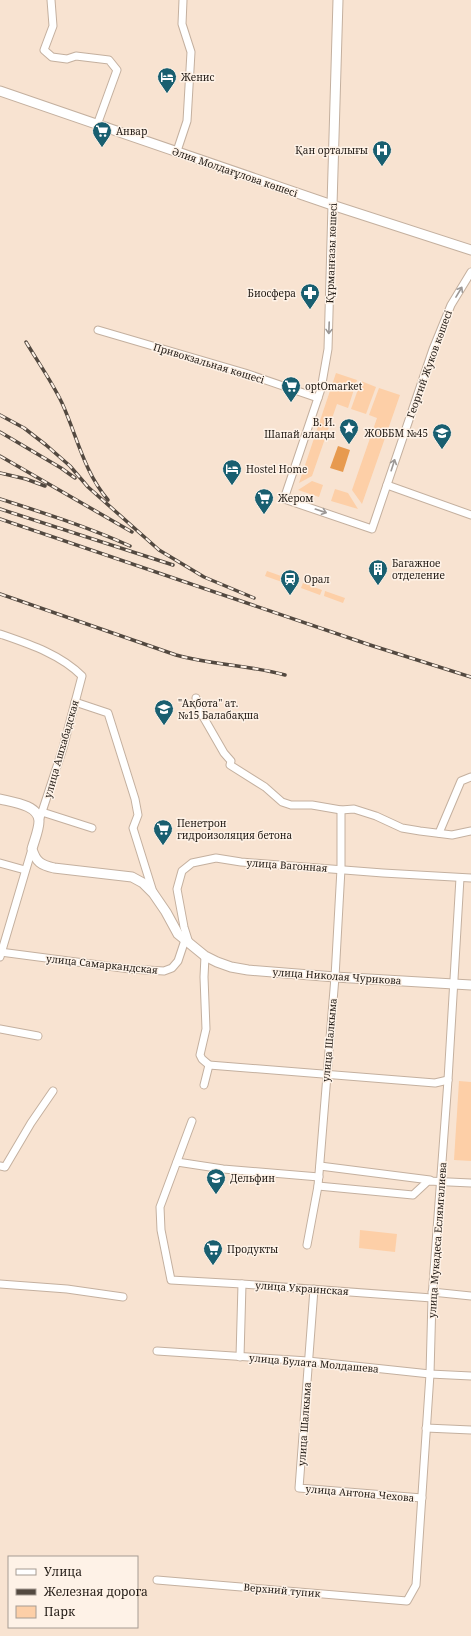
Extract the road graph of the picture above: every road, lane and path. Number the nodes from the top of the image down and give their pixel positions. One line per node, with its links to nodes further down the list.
1 (51, 0): 5 (street)
2 (183, 0): 6 (street)
3 (338, 0): 7 (main road, Құрманғазы көшесі)
4 (0, 91): 5 (main road, Әлия Молдағұлова көшесі)
5 (97, 124): 6 (main road, Әлия Молдағұлова көшесі)
6 (177, 152): 7 (main road, Әлия Молдағұлова көшесі)
7 (332, 205): 8 (main road, Әлия Молдағұлова көшесі); 11 (street, Құрманғазы көшесі, one-way to 11)
8 (471, 250)
9 (471, 272): 12 (street, Георгий Жуков көшесі, one-way to 9)
10 (98, 330): 11 (street, Привокзальная көшесі)
11 (318, 398): 14 (street, Құрманғазы көшесі, one-way to 14)
12 (387, 485): 13 (street); 14 (street, Георгий Жуков көшесі)
13 (471, 515)
14 (372, 529)
15 (1, 636): 17 (street, улица Ашхабадская)
16 (196, 698): 20 (street)
17 (75, 702): 21 (street, улица Ашхабадская); 32 (street)
18 (471, 777): 25 (street)
19 (0, 799): 22 (main road)
20 (341, 810): 25 (street); 28 (street, улица Шалкыма)
21 (42, 812): 22 (street, улица Ашхабадская); 23 (street)
22 (39, 821): 26 (main road)
23 (92, 828)
24 (471, 831): 25 (street)
25 (439, 833)
26 (32, 849): 29 (street); 32 (main road, улица Николая Чурикова)
27 (0, 863): 29 (street)
28 (341, 869): 30 (street, улица Вагонная); 33 (street, улица Вагонная); 36 (street, улица Шалкыма)
29 (25, 870): 34 (street)
30 (460, 878): 31 (street, улица Вагонная); 37 (street, улица Мукадеса Еслямгалиева)
31 (471, 878)
32 (153, 893): 33 (main road, улица Николая Чурикова)
33 (187, 942): 34 (street, улица Самаркандская); 35 (main road, улица Николая Чурикова)
34 (0, 954)
35 (205, 956): 36 (main road, улица Николая Чурикова); 41 (street)
36 (335, 977): 37 (main road, улица Николая Чурикова); 42 (street, улица Шалкыма)
37 (454, 984): 38 (main road, улица Николая Чурикова); 43 (street, улица Мукадеса Еслямгалиева)
38 (471, 985)
39 (0, 1029): 40 (street)
40 (38, 1036)
41 (209, 1065): 42 (street); 44 (street)
42 (326, 1074): 43 (street); 49 (street, улица Шалкыма)
43 (448, 1080): 52 (street, улица Мукадеса Еслямгалиева)
44 (204, 1084)
45 (53, 1091): 48 (street)
46 (192, 1121): 47 (street)
47 (177, 1162): 50 (street); 57 (street, улица Украинская)
48 (2, 1166)
49 (320, 1166): 50 (street, улица Шалкыма); 51 (street)
50 (319, 1177): 54 (street, улица Шалкыма)
51 (432, 1180): 52 (street); 54 (street)
52 (441, 1181): 53 (street); 59 (street, улица Мукадеса Еслямгалиева)
53 (471, 1183)
54 (318, 1186): 55 (street, улица Шалкыма)
55 (307, 1245)
56 (0, 1284): 61 (street)
57 (242, 1284): 58 (street, улица Украинская); 63 (street)
58 (314, 1289): 59 (street, улица Украинская); 64 (street, улица Шалкыма)
59 (432, 1295): 60 (street, улица Украинская); 65 (street, улица Мукадеса Еслямгалиева)
60 (471, 1296)
61 (123, 1297)
62 (157, 1352): 63 (street, улица Булата Молдашева)
63 (240, 1357): 64 (street, улица Булата Молдашева)
64 (308, 1361): 65 (street, улица Булата Молдашева); 69 (street, улица Шалкыма)
65 (430, 1374): 66 (street, улица Булата Молдашева); 67 (street, улица Мукадеса Еслямгалиева)
66 (471, 1376)
67 (426, 1428): 68 (street); 70 (street, улица Мукадеса Еслямгалиева)
68 (471, 1430)
69 (299, 1488): 70 (street, улица Антона Чехова)
70 (422, 1498): 72 (street, улица Мукадеса Еслямгалиева)
71 (157, 1580): 72 (street, Верхний тупик)
72 (408, 1601)

